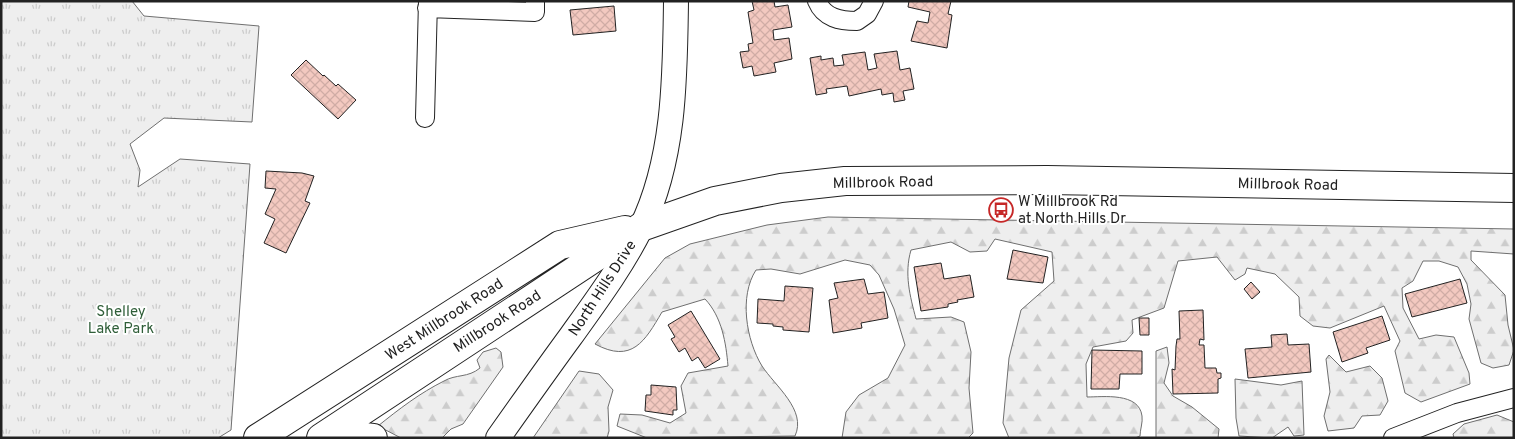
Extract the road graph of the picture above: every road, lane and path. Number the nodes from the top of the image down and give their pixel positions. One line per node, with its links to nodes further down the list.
1 (676, 1): 8 (main road, North Hills Drive)
2 (817, 1): 3 (street)
3 (874, 1)
4 (428, 4): 5 (street); 6 (street)
5 (535, 6)
6 (425, 118)
7 (1514, 188): 8 (main road, Millbrook Road)
8 (642, 227): 10 (main road, Millbrook Road); 11 (main road, West Millbrook Road); 13 (main road, North Hills Drive)
9 (1514, 398): 14 (street)
10 (325, 435): 12 (main road)
11 (258, 438)
12 (373, 438)
13 (498, 438)
14 (1393, 438)

